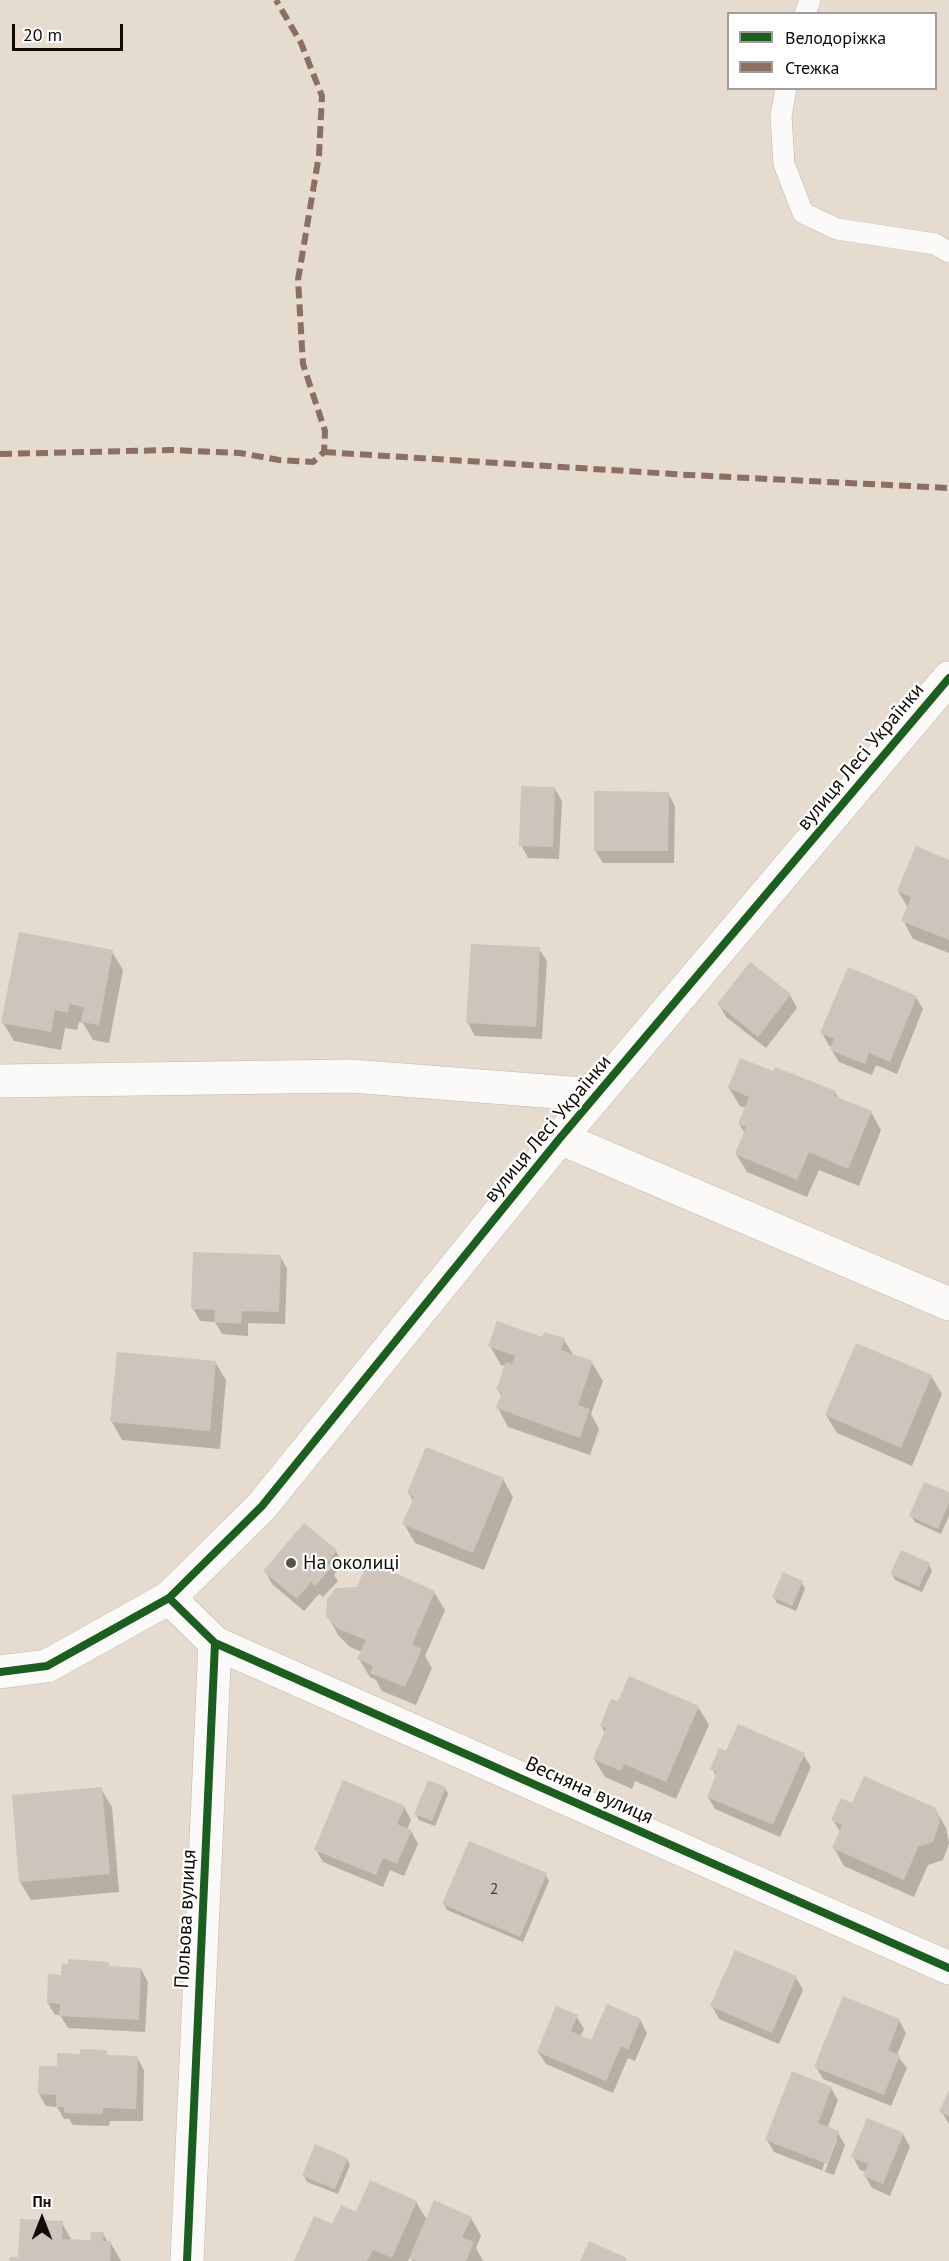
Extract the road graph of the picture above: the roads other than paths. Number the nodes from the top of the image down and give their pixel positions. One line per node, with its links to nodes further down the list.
1 (786, 90): 2 (lane)
2 (949, 252)
3 (949, 678): 5 (street, вулиця Лесі Українки)
4 (0, 1081): 5 (street)
5 (596, 1095): 6 (street, вулиця Лесі Українки)
6 (560, 1138): 7 (street); 8 (street, вулиця Лесі Українки)
7 (949, 1304)
8 (169, 1598): 9 (street); 10 (street, вулиця Лесі Українки)
9 (215, 1643): 11 (street, Весняна вулиця); 12 (street, Польова вулиця)
10 (0, 1672)
11 (949, 1968)
12 (187, 2261)

